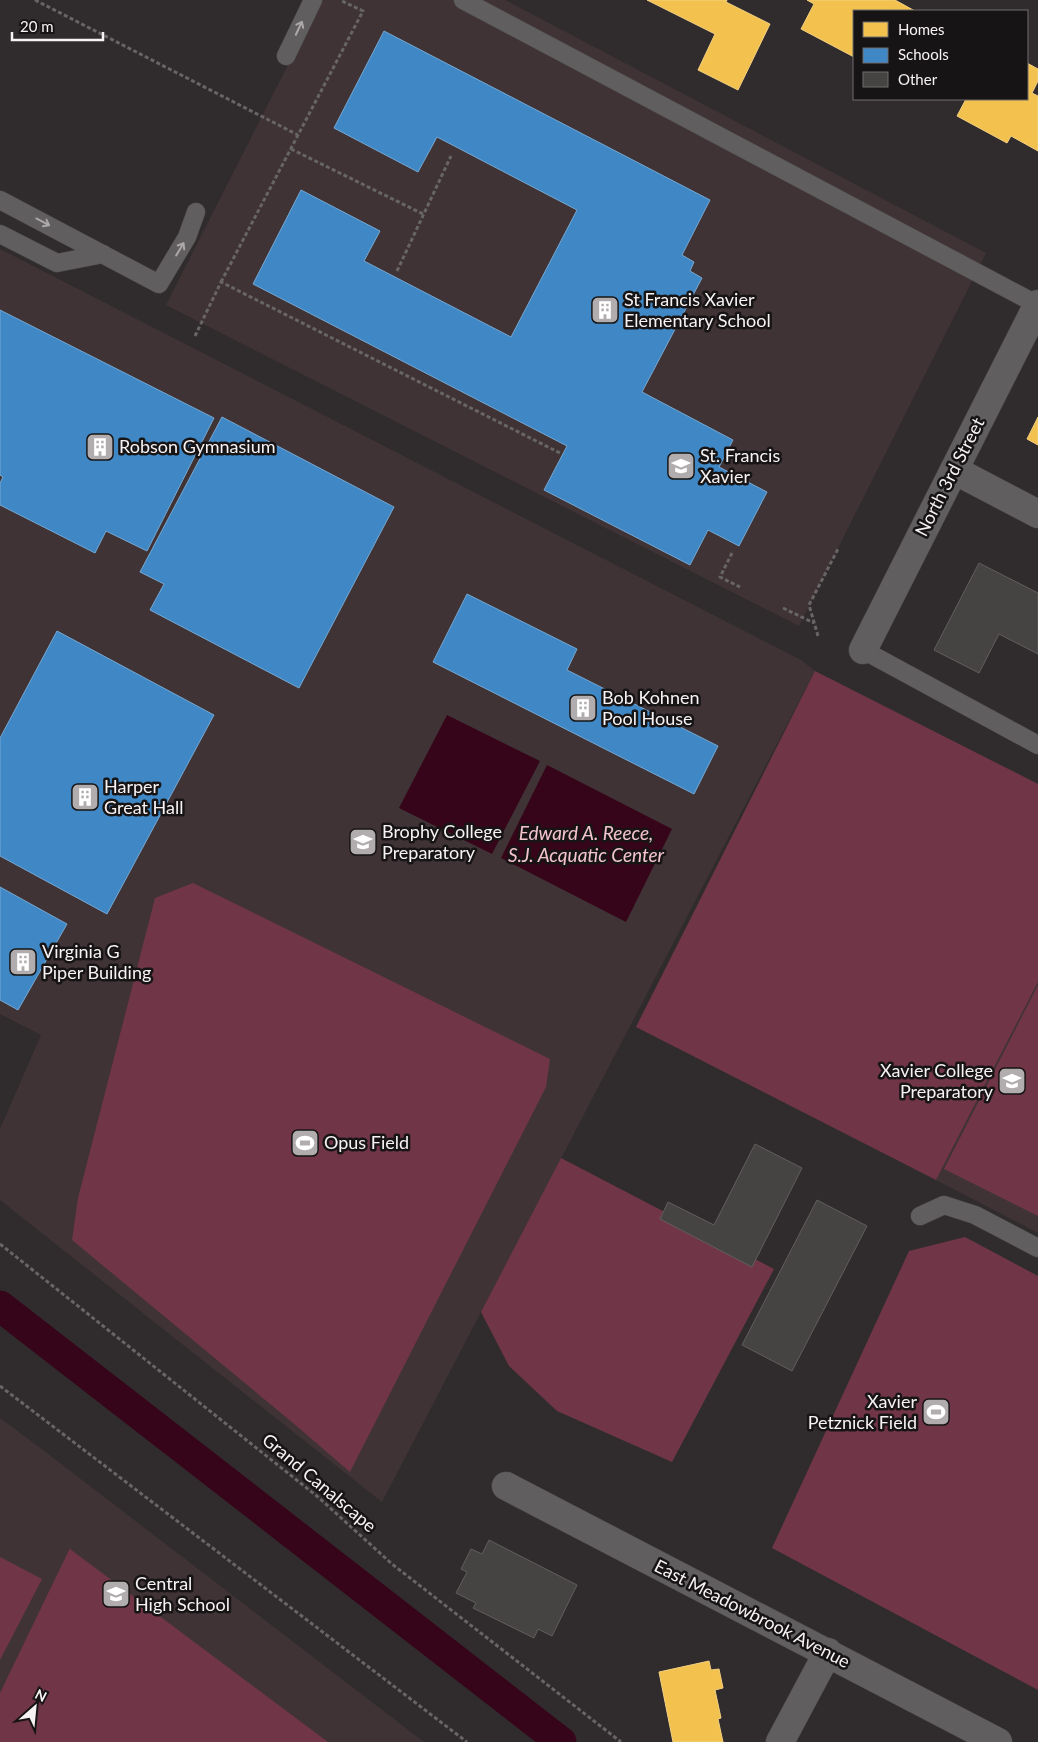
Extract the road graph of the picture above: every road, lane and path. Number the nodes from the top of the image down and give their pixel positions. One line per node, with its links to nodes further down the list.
1 (35, 0): 6 (path)
2 (312, 0): 5 (lane, one-way to 2)
3 (340, 0): 6 (path)
4 (463, 0): 16 (lane)
5 (286, 56)
6 (298, 136): 7 (path)
7 (291, 149): 11 (path); 15 (path)
8 (451, 156): 11 (path)
9 (0, 200): 13 (lane, one-way to 13)
10 (196, 212): 13 (lane, one-way to 10)
11 (423, 214): 14 (path)
12 (0, 234): 13 (lane)
13 (103, 254)
14 (397, 271)
15 (221, 282): 17 (path); 18 (path)
16 (1038, 304): 19 (street, North 3rd Street)
17 (195, 336)
18 (560, 453)
19 (954, 470): 20 (street); 27 (street, North 3rd Street)
20 (1038, 514)
21 (838, 550): 25 (path)
22 (732, 553): 23 (path)
23 (740, 586)
24 (783, 608): 25 (path)
25 (814, 623): 26 (path)
26 (818, 636)
27 (863, 650): 28 (lane)
28 (1038, 745)
29 (920, 1216): 31 (lane)
30 (0, 1244): 36 (path, Grand Canalscape)
31 (1038, 1248)
32 (0, 1386): 35 (path)
33 (506, 1486): 34 (street, East Meadowbrook Avenue)
34 (828, 1652): 37 (street); 38 (street, East Meadowbrook Avenue)
35 (467, 1742)
36 (620, 1742)
37 (780, 1742)
38 (998, 1742)

